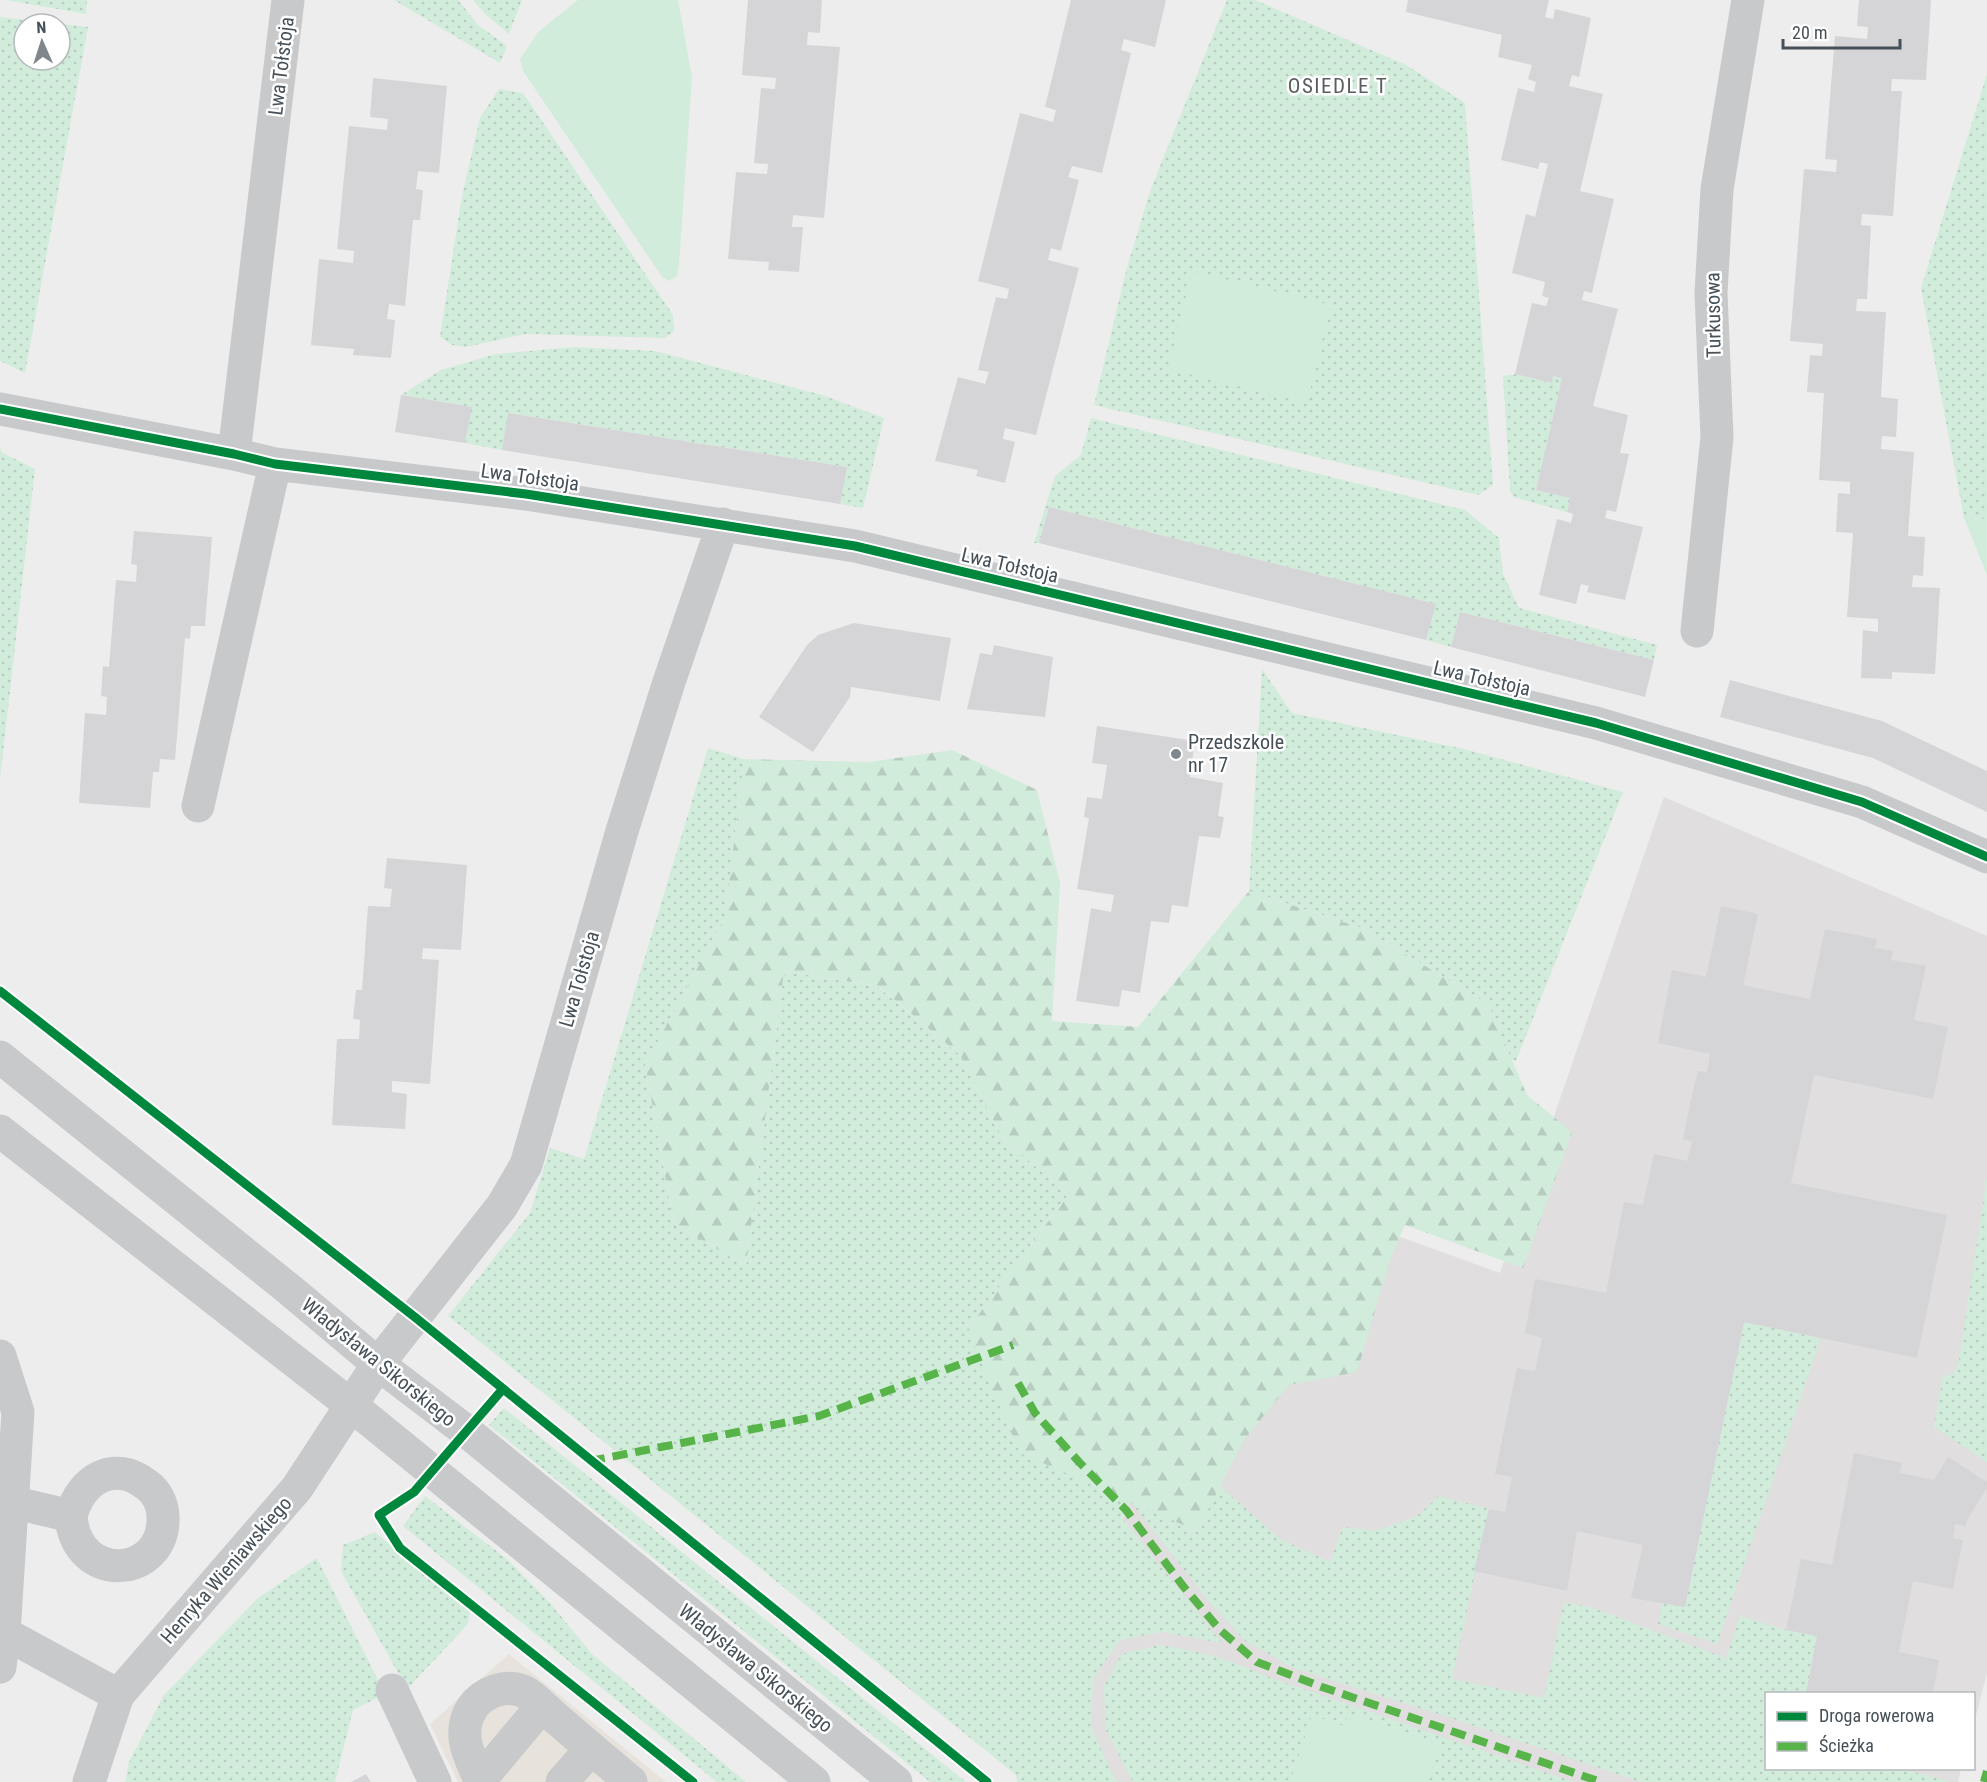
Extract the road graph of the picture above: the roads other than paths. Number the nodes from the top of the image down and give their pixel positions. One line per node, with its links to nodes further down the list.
1 (288, 0): 4 (street, Lwa Tołstoja)
2 (1747, 0): 7 (street, Turkusowa)
3 (0, 410): 4 (street, Lwa Tołstoja)
4 (234, 454): 5 (street, Lwa Tołstoja)
5 (274, 464): 6 (street, Lwa Tołstoja); 8 (street)
6 (723, 524): 9 (street, Lwa Tołstoja); 13 (street, Lwa Tołstoja)
7 (1697, 631)
8 (198, 806)
9 (1987, 857)
10 (0, 1057): 13 (street, Władysława Sikorskiego)
11 (0, 1131): 14 (street)
12 (0, 1356): 15 (street)
13 (378, 1364): 14 (street, Henryka Wieniawskiego); 28 (street, Władysława Sikorskiego)
14 (352, 1406): 20 (street, Henryka Wieniawskiego); 27 (street)
15 (12, 1502): 16 (street); 17 (street)
16 (71, 1516)
17 (4, 1633): 18 (street); 20 (street)
18 (0, 1667)
19 (392, 1690): 25 (street)
20 (118, 1695): 24 (street, Henryka Wieniawskiego)
21 (550, 1713): 22 (street); 23 (street); 23 (street)
22 (609, 1770): 26 (street)
23 (489, 1781)
24 (89, 1782)
25 (435, 1782)
26 (562, 1782)
27 (814, 1782)
28 (896, 1782)

